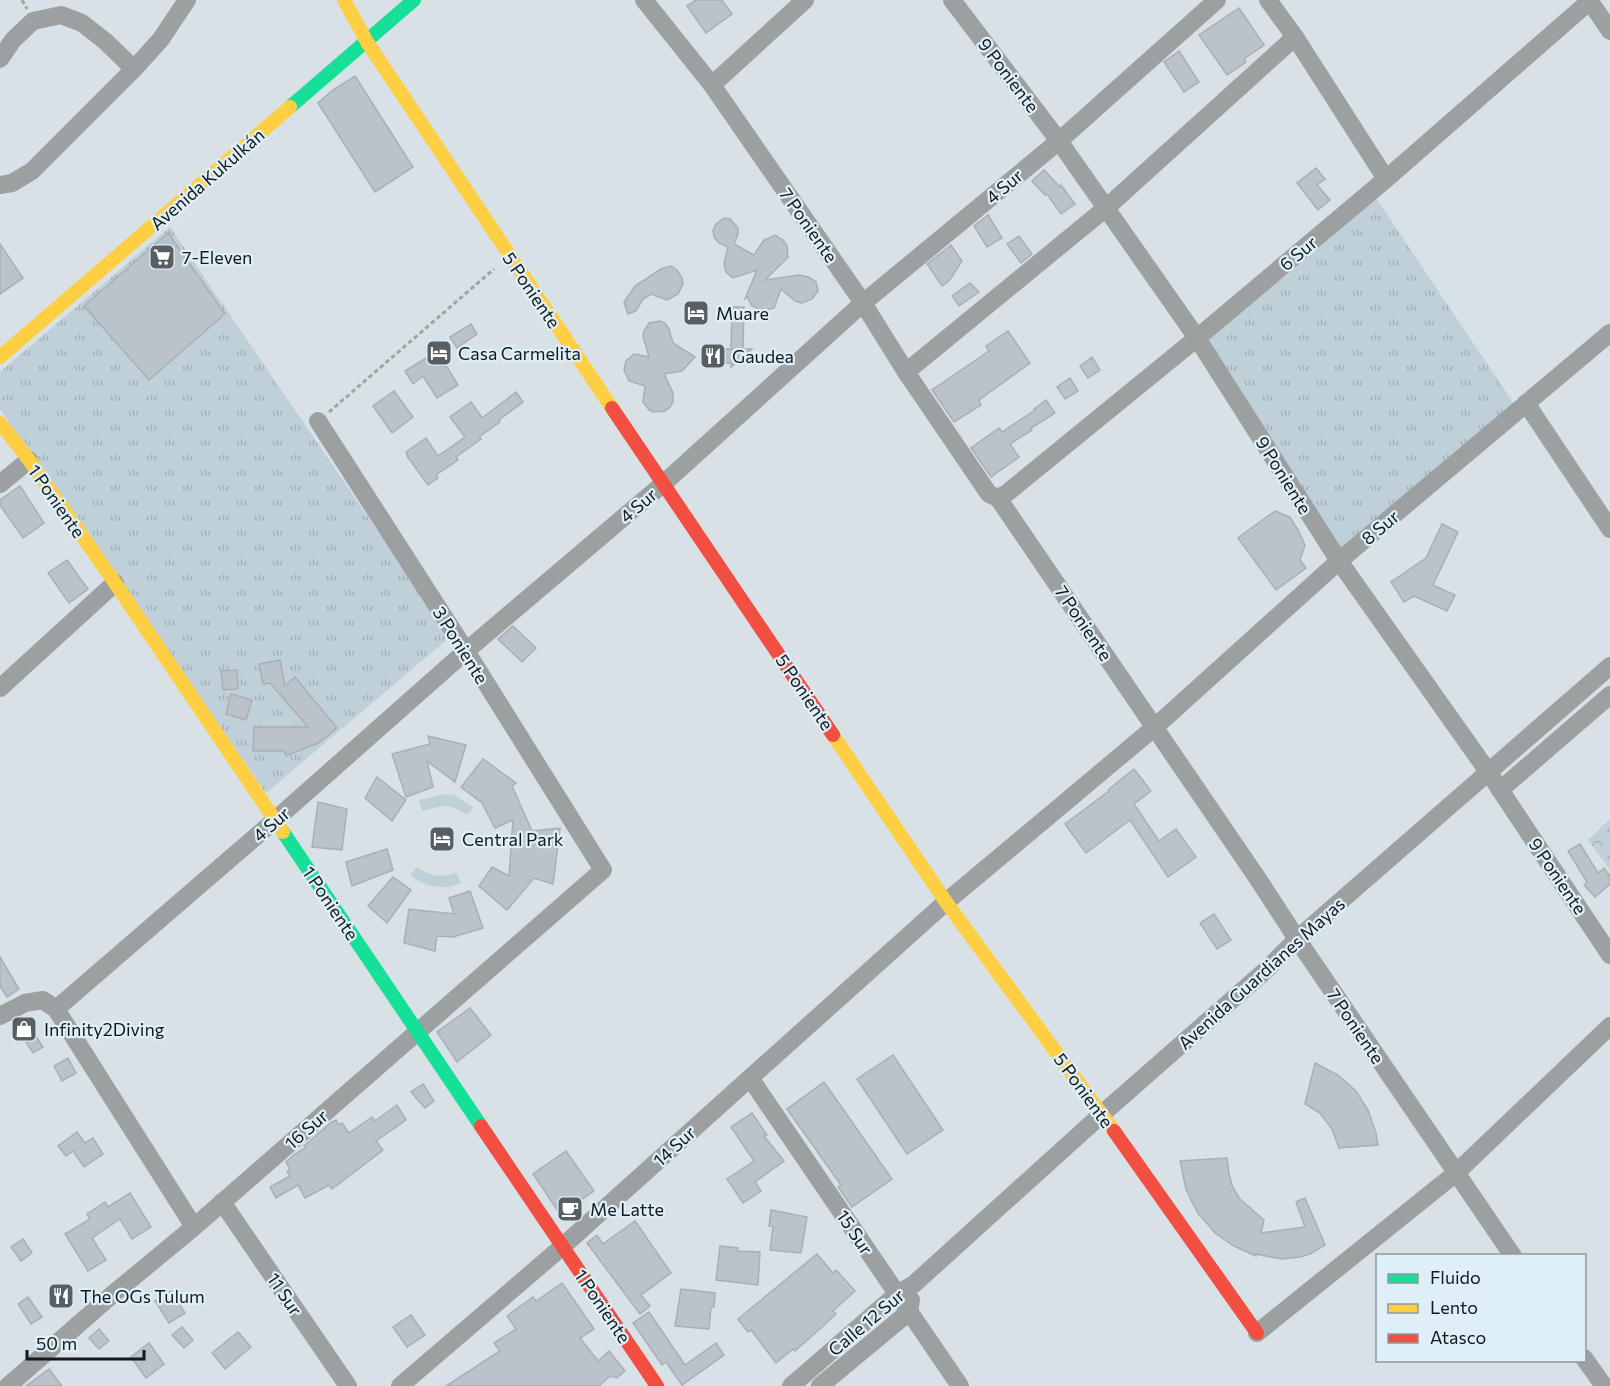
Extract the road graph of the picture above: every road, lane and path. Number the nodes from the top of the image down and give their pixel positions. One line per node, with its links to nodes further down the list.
1 (187, 0): 14 (street)
2 (344, 0): 12 (street, 5 Poniente)
3 (414, 0): 12 (street, Avenida Kukulkán)
4 (644, 0): 15 (street, 7 Poniente)
5 (805, 0): 15 (street)
6 (952, 0): 16 (street, 9 Poniente)
7 (1217, 0): 16 (street, 4 Sur)
8 (1268, 0): 11 (street)
9 (1590, 0): 10 (street); 17 (street, 6 Sur)
10 (1610, 31)
11 (1296, 37): 17 (street); 19 (street)
12 (367, 42): 20 (street, 5 Poniente); 24 (street, Avenida Kukulkán)
13 (0, 59): 14 (street)
14 (134, 69): 18 (street)
15 (712, 85): 21 (street, 7 Poniente)
16 (1059, 141): 19 (street, 9 Poniente); 21 (street, 4 Sur)
17 (1386, 179): 23 (street, 6 Sur)
18 (0, 185)
19 (1106, 208): 23 (street, 9 Poniente); 25 (street)
20 (509, 256): 27 (path); 30 (street, 5 Poniente)
21 (863, 303): 25 (street, 7 Poniente); 30 (street, 4 Sur)
22 (1610, 333): 26 (street, 8 Sur)
23 (1197, 338): 32 (street, 6 Sur); 34 (street, 9 Poniente)
24 (0, 357)
25 (906, 372): 32 (street, 7 Poniente)
26 (1526, 403): 33 (street); 34 (street, 8 Sur)
27 (318, 421): 36 (street, 3 Poniente)
28 (0, 423): 29 (street, 1 Poniente)
29 (28, 460): 31 (street); 35 (street, 1 Poniente)
30 (664, 483): 36 (street, 4 Sur); 45 (street, 5 Poniente)
31 (0, 484)
32 (998, 498): 40 (street, 7 Poniente)
33 (1610, 529)
34 (1339, 561): 40 (street, 8 Sur); 41 (street, 9 Poniente)
35 (115, 583): 38 (street); 43 (street, 1 Poniente)
36 (465, 651): 43 (street, 4 Sur); 44 (street, 3 Poniente)
37 (1610, 666): 41 (street, Avenida Guardianes Mayas)
38 (0, 688)
39 (1610, 695): 42 (street)
40 (1155, 727): 45 (street, 8 Sur); 46 (street, 7 Poniente)
41 (1489, 773): 42 (street, 9 Poniente); 46 (street, Avenida Guardianes Mayas)
42 (1500, 790): 47 (street, 9 Poniente)
43 (275, 820): 48 (street, 4 Sur); 51 (street, 1 Poniente)
44 (603, 870): 51 (street, 16 Sur)
45 (946, 902): 52 (street, 14 Sur); 53 (street, 5 Poniente)
46 (1297, 939): 53 (street, Avenida Guardianes Mayas); 54 (street, 7 Poniente)
47 (1610, 955)
48 (49, 1004): 49 (street); 56 (street)
49 (0, 1016)
50 (1610, 1026): 54 (street)
51 (418, 1032): 55 (street, 16 Sur); 57 (street, 1 Poniente)
52 (750, 1078): 57 (street, 14 Sur); 60 (street, 15 Sur)
53 (1102, 1113): 59 (street, Avenida Guardianes Mayas); 62 (street, 5 Poniente)
54 (1456, 1173): 58 (street, 7 Poniente); 62 (street)
55 (222, 1202): 56 (street, 16 Sur); 66 (street, 11 Sur)
56 (194, 1227): 65 (street, 16 Sur)
57 (563, 1246): 67 (street, 14 Sur); 68 (street, 1 Poniente)
58 (1512, 1254)
59 (914, 1284): 60 (street, Calle 12 Sur); 61 (street, Calle 12 Sur)
60 (897, 1294): 61 (street, 15 Sur); 69 (street, Calle 12 Sur)
61 (909, 1312): 70 (street, Calle 12 Sur); 71 (street, 15 Sur)
62 (1257, 1333)
63 (1586, 1360): 64 (street)
64 (1607, 1385)
65 (8, 1386)
66 (348, 1386)
67 (400, 1386)
68 (657, 1386)
69 (790, 1386)
70 (820, 1386)
71 (960, 1386)

